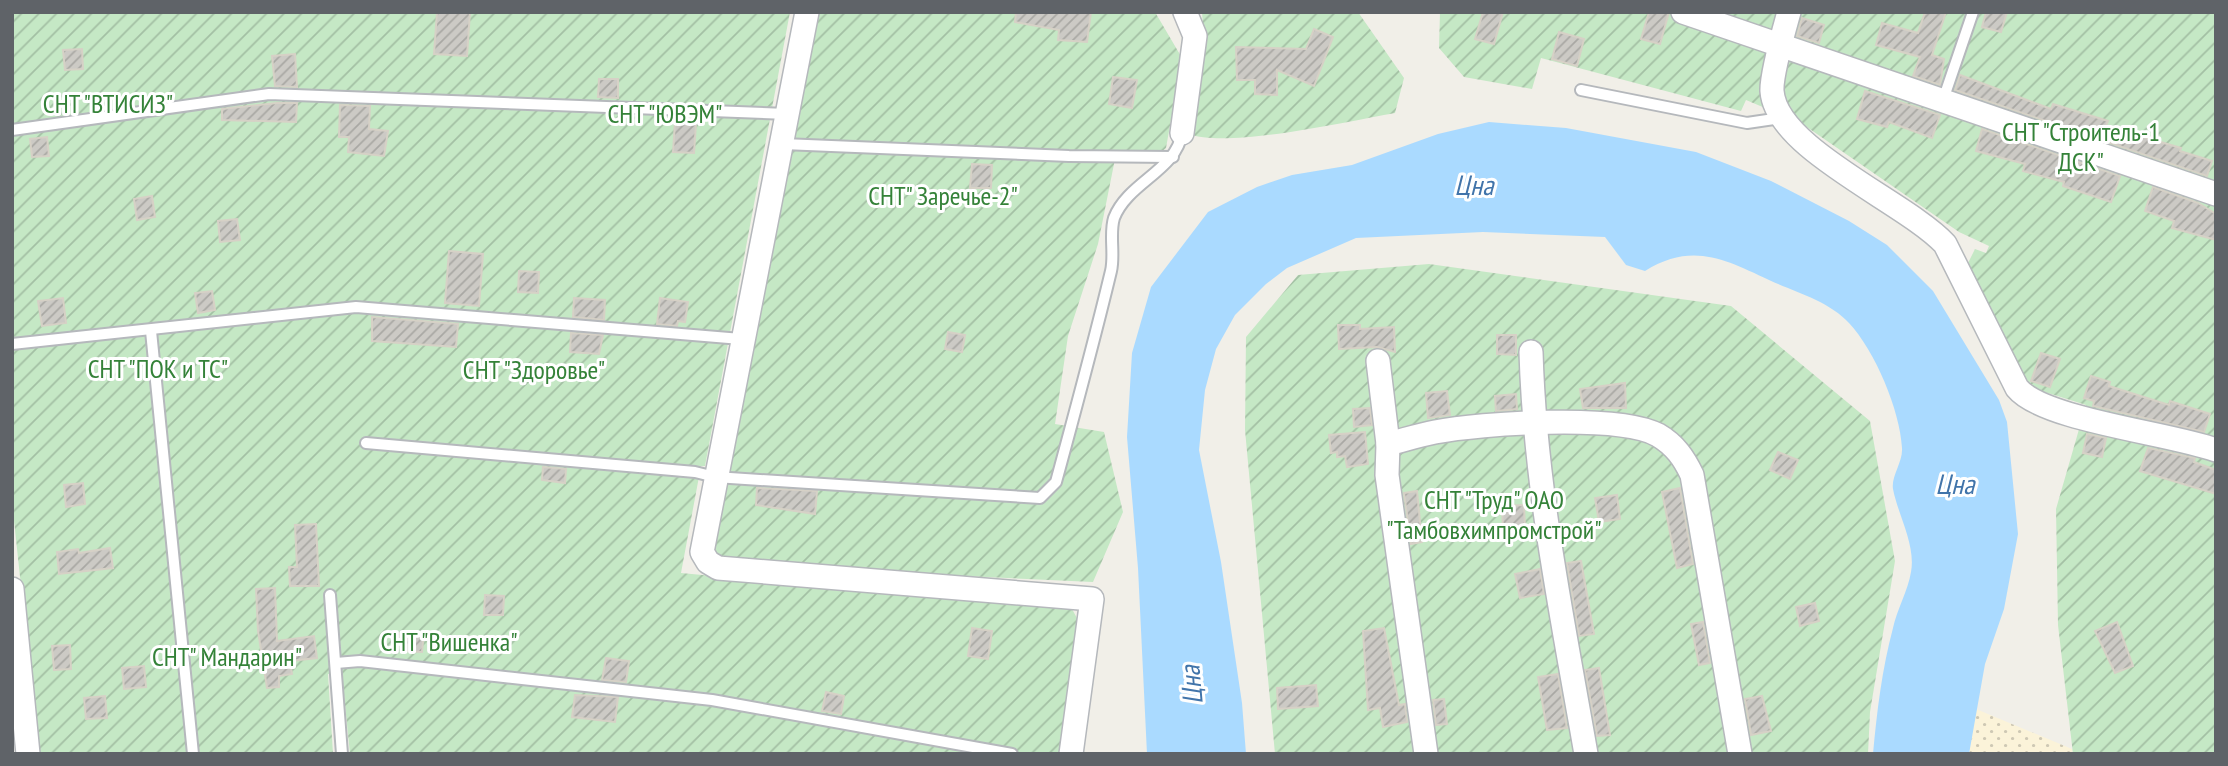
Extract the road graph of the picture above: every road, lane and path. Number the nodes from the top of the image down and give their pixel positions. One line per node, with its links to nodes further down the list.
1 (807, 12): 9 (street)
2 (1185, 12): 12 (street)
3 (1683, 12): 6 (street)
4 (1789, 12): 6 (street)
5 (1973, 12): 8 (lane)
6 (1782, 47): 8 (street); 10 (street)
7 (1581, 90): 10 (lane)
8 (1942, 100): 15 (street)
9 (789, 114): 11 (lane); 13 (street)
10 (1781, 118): 24 (street)
11 (12, 130)
12 (1182, 133): 14 (lane)
13 (783, 144): 14 (lane); 17 (street)
14 (1173, 157): 25 (lane)
15 (2216, 194)
16 (151, 331): 17 (lane); 18 (lane); 30 (lane)
17 (741, 339): 25 (street)
18 (12, 344)
19 (1531, 352): 21 (street)
20 (1378, 361): 23 (street)
21 (1533, 424): 23 (street); 35 (street); 36 (street)
22 (366, 443): 25 (lane)
23 (1388, 444): 34 (street)
24 (2216, 450)
25 (715, 477): 33 (street)
26 (12, 589): 29 (street)
27 (330, 595): 28 (lane)
28 (336, 663): 31 (lane); 32 (lane)
29 (28, 754)
30 (193, 754)
31 (342, 754)
32 (1012, 754)
33 (1071, 754)
34 (1426, 754)
35 (1586, 754)
36 (1740, 754)

